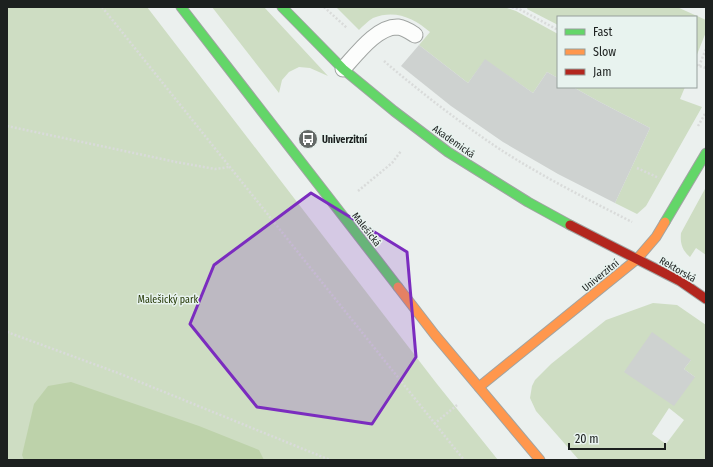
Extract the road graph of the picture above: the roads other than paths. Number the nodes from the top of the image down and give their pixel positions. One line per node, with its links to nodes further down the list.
1 (181, 7): 8 (street, Malešická)
2 (282, 7): 4 (street, Akademická)
3 (415, 35): 4 (lane)
4 (343, 69): 6 (street, Akademická)
5 (706, 153): 6 (street, Univerzitní)
6 (637, 259): 7 (street, Rektorská); 8 (street, Univerzitní)
7 (706, 299)
8 (479, 387): 9 (street, Malešická)
9 (540, 460)

